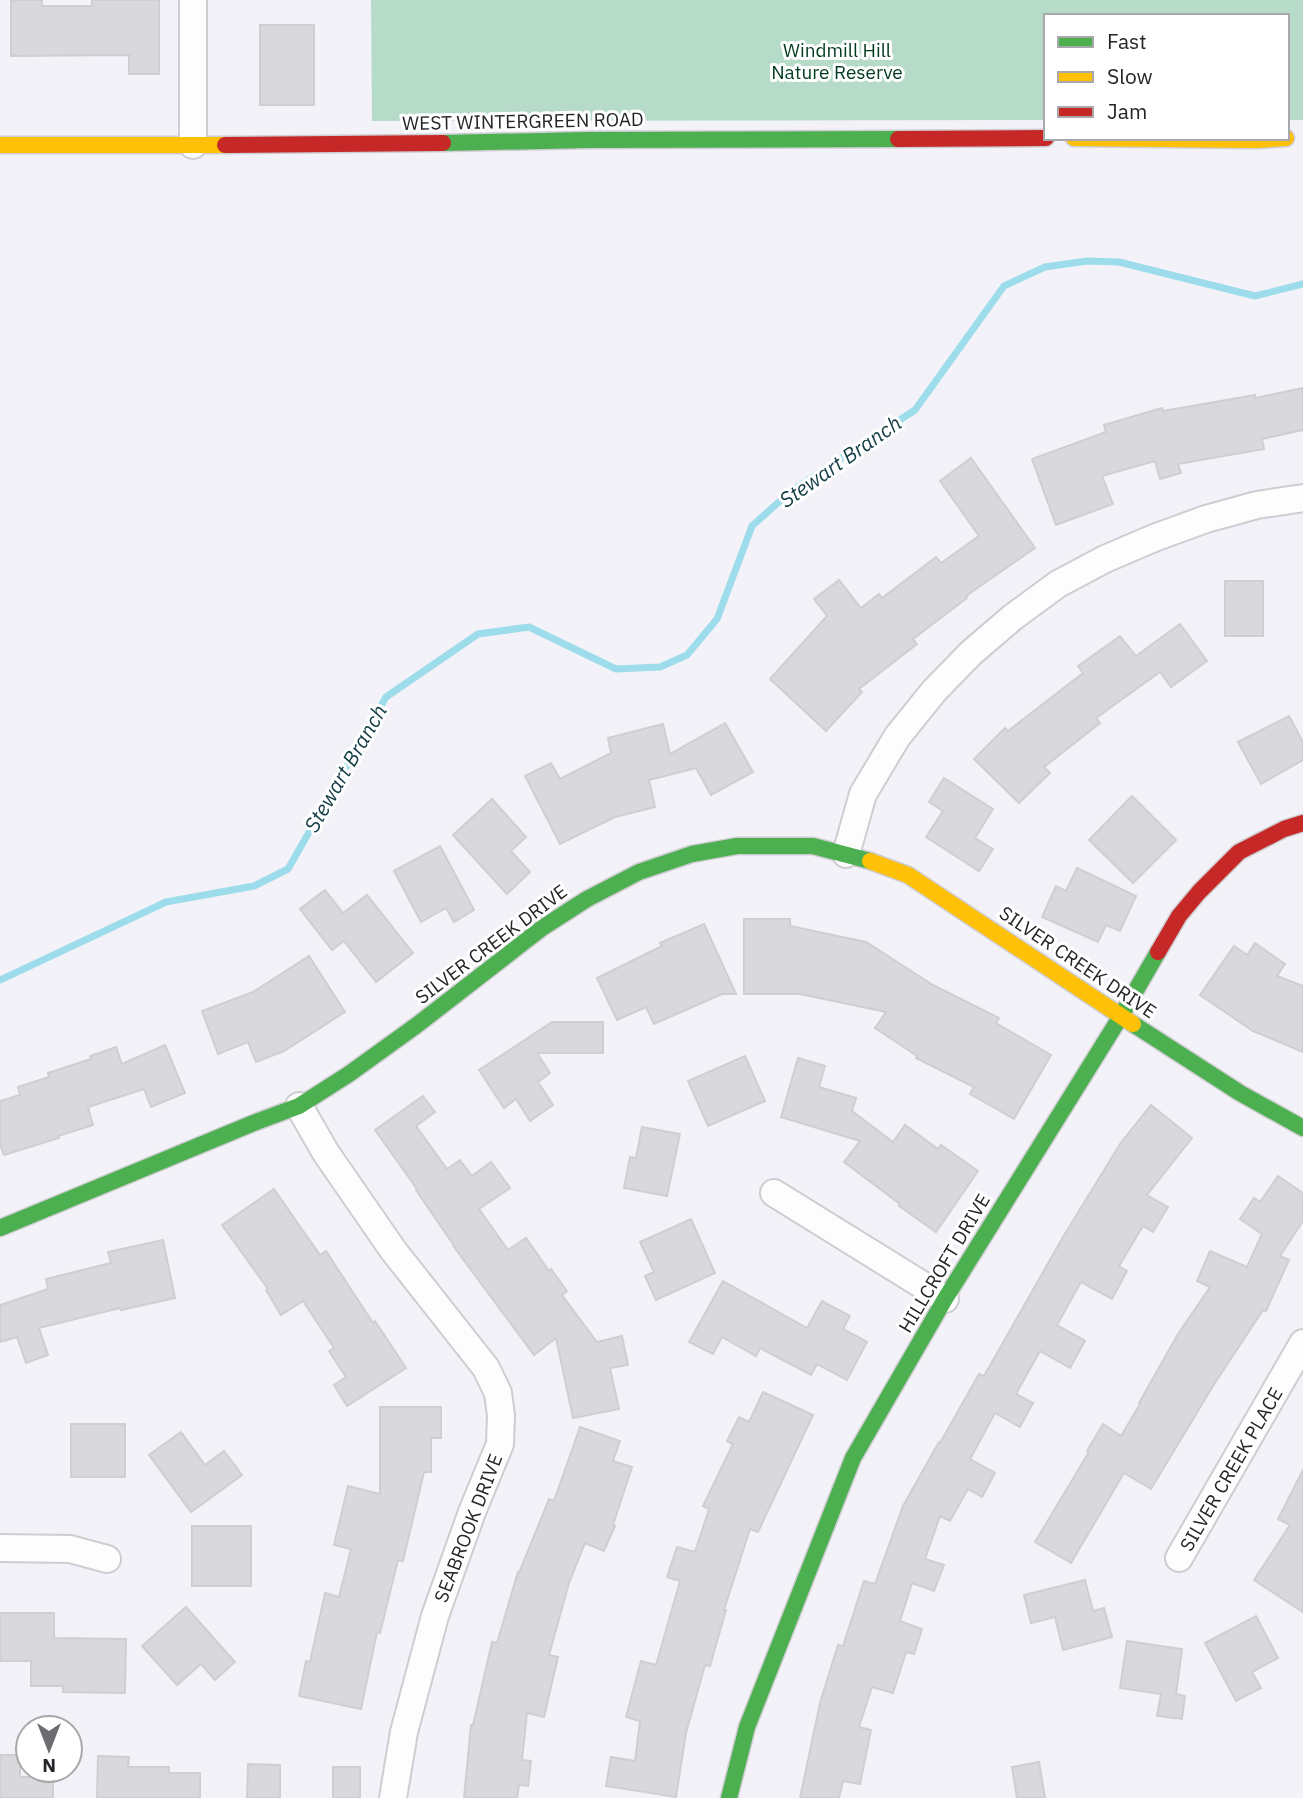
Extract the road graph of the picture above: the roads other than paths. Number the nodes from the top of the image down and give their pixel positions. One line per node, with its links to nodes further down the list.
1 (193, 0): 4 (street)
2 (1044, 138): 4 (street, WEST WINTERGREEN ROAD)
3 (0, 145): 4 (street, WEST WINTERGREEN ROAD)
4 (193, 145)
5 (1303, 498): 7 (street)
6 (1303, 823): 8 (street, HILLCROFT DRIVE)
7 (846, 854): 8 (street, SILVER CREEK DRIVE); 9 (street, SILVER CREEK DRIVE)
8 (1121, 1016): 10 (street, SILVER CREEK DRIVE); 13 (street, HILLCROFT DRIVE)
9 (299, 1106): 12 (street, SILVER CREEK DRIVE); 18 (street, SEABROOK DRIVE)
10 (1303, 1128)
11 (774, 1193): 13 (street)
12 (0, 1228)
13 (945, 1299): 19 (street, HILLCROFT DRIVE)
14 (1303, 1343): 16 (street, SILVER CREEK PLACE)
15 (0, 1548): 17 (street)
16 (1179, 1558)
17 (107, 1559)
18 (393, 1798)
19 (729, 1798)

